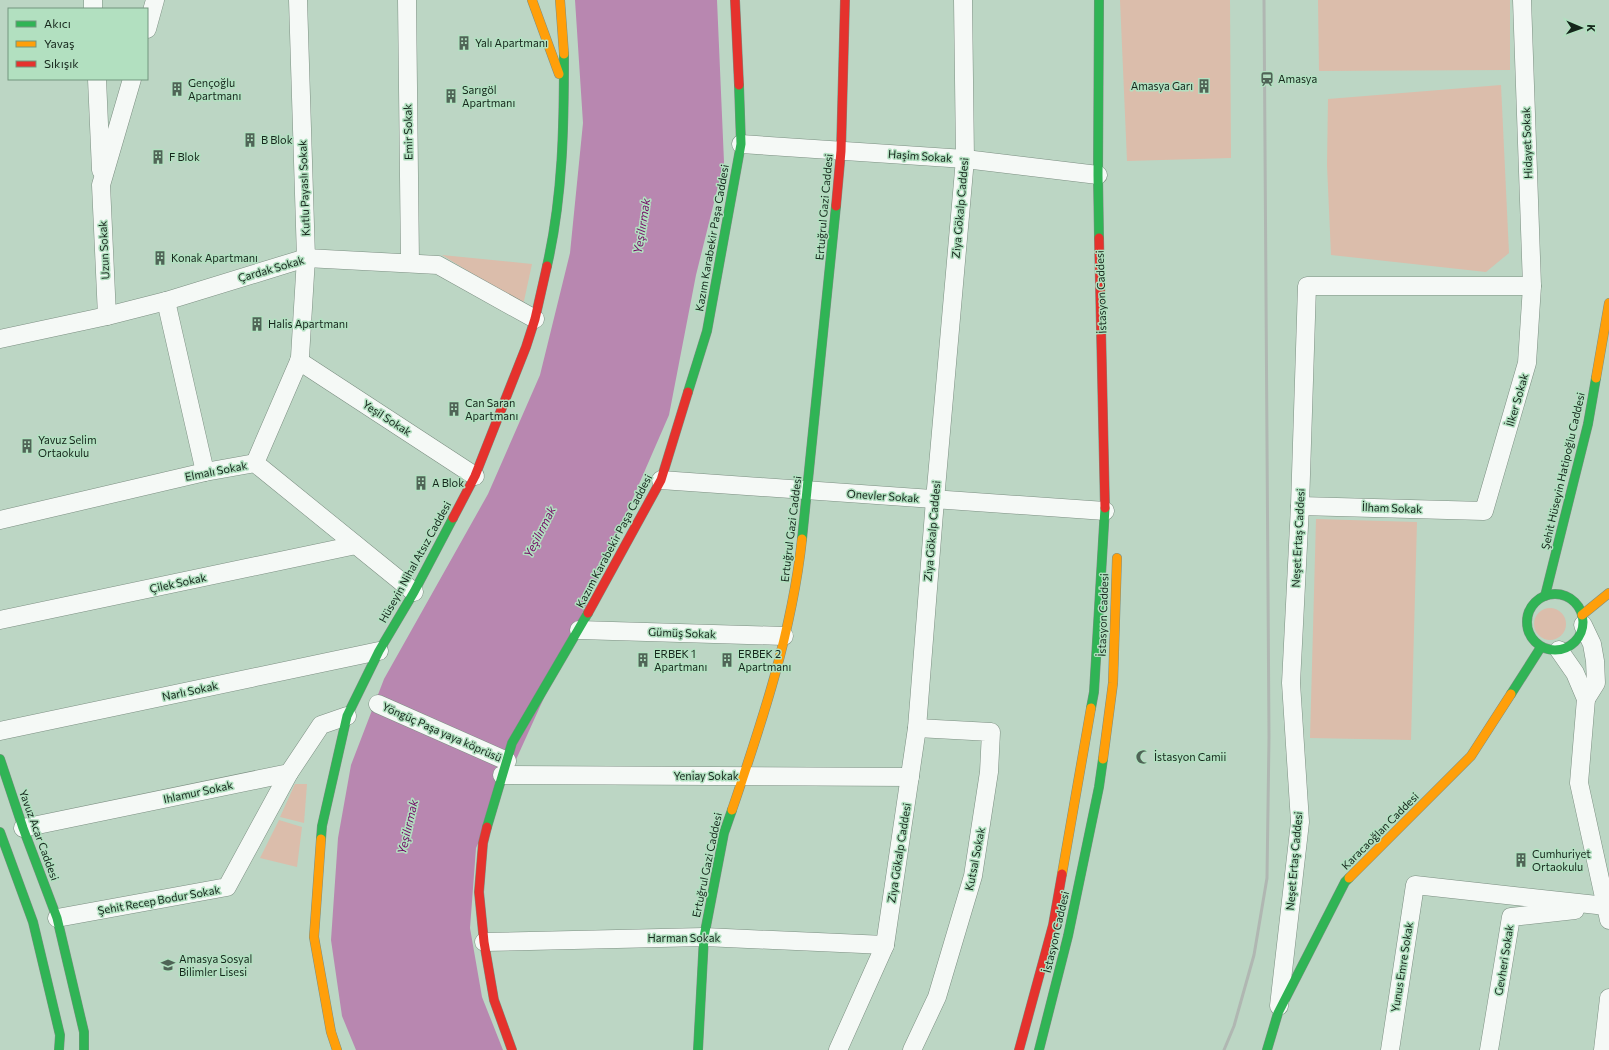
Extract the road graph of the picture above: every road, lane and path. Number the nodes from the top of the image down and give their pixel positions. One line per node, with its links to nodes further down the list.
1 (156, 0): 11 (street)
2 (298, 0): 21 (street, Kutlu Payaslı Sokak)
3 (407, 0): 22 (street, Emir Sokak)
4 (532, 0): 14 (street, Hüseyin Nihal Atsız Caddesi)
5 (560, 0): 14 (street, Hüseyin Nihal Atsız Caddesi)
6 (735, 0): 15 (street, Kazım Karabekir Paşa Caddesi)
7 (845, 0): 16 (street, Ertuğrul Gazi Caddesi)
8 (963, 0): 17 (street, Ziya Gökalp Caddesi)
9 (1099, 0): 18 (street, İstasyon Caddesi)
10 (1522, 0): 23 (street, Hidayet Sokak)
11 (148, 26)
12 (97, 80): 19 (street, Uzun Sokak)
13 (132, 80): 19 (street, Uzun Sokak)
14 (563, 86): 27 (street, Hüseyin Nihal Atsız Caddesi)
15 (741, 144): 16 (street, Haşim Sokak); 33 (street, Kazım Karabekir Paşa Caddesi)
16 (841, 151): 17 (street, Haşim Sokak); 34 (street, Ertuğrul Gazi Caddesi)
17 (965, 159): 18 (street, Haşim Sokak); 35 (street, Ziya Gökalp Caddesi)
18 (1098, 175): 20 (street, İstasyon Caddesi); 38 (street, İstasyon Caddesi)
19 (102, 185): 26 (street, Uzun Sokak)
20 (1109, 208)
21 (306, 258): 22 (street, Çardak Sokak); 24 (street, Çardak Sokak); 29 (street, Kutlu Payaslı Sokak)
22 (410, 264): 27 (street, Çardak Sokak)
23 (1532, 286): 36 (street, Neşet Ertaş Caddesi); 37 (street, İlker Sokak)
24 (166, 301): 26 (street, Çardak Sokak); 31 (street)
25 (1609, 303): 44 (street, Şehit Hüseyin Hatipoğlu Caddesi)
26 (107, 316): 28 (street, Çardak Sokak)
27 (535, 319): 32 (street, Hüseyin Nihal Atsız Caddesi)
28 (0, 339)
29 (299, 361): 30 (street, Kutlu Payaslı Sokak); 32 (street, Yeşil Sokak)
30 (256, 463): 31 (street, Elmalı Sokak); 40 (street, Elmalı Sokak)
31 (205, 472): 39 (street, Elmalı Sokak)
32 (475, 476): 42 (street, Hüseyin Nihal Atsız Caddesi)
33 (661, 480): 34 (street, Onevler Sokak); 47 (street, Kazım Karabekir Paşa Caddesi)
34 (808, 491): 35 (street, Onevler Sokak); 48 (street, Ertuğrul Gazi Caddesi)
35 (934, 500): 38 (street, Onevler Sokak); 55 (street, Ziya Gökalp Caddesi)
36 (1300, 506): 37 (street, İlham Sokak); 70 (street, Neşet Ertaş Caddesi)
37 (1484, 511)
38 (1105, 512): 78 (street, İstasyon Caddesi)
39 (0, 520)
40 (356, 545): 42 (street, Elmalı Sokak); 45 (street, Çilek Sokak)
41 (1117, 547): 79 (street, İstasyon Caddesi)
42 (414, 592): 51 (street, Hüseyin Nihal Atsız Caddesi)
43 (1609, 593): 46 (street)
44 (1545, 596): 46 (street); 49 (street)
45 (0, 620)
46 (1583, 620): 50 (street); 52 (street)
47 (579, 630): 48 (street, Gümüş Sokak); 58 (street, Kazım Karabekir Paşa Caddesi)
48 (784, 636): 60 (street, Ertuğrul Gazi Caddesi)
49 (1541, 647): 50 (street); 70 (street, Karacaoğlan Caddesi)
50 (1559, 650): 52 (street)
51 (379, 651): 54 (street, Hüseyin Nihal Atsız Caddesi); 56 (street, Narlı Sokak)
52 (1586, 699): 64 (street)
53 (378, 704): 58 (street, Yöngüç Paşa yaya köprüsü)
54 (347, 716): 59 (street); 73 (street, Hüseyin Nihal Atsız Caddesi)
55 (917, 728): 61 (street, Ziya Gökalp Caddesi); 77 (street, Kutsal Sokak)
56 (0, 731)
57 (0, 759): 62 (street, Yavuz Acar Caddesi)
58 (505, 768): 60 (street, Yeniay Sokak); 67 (street, Kazım Karabekir Paşa Caddesi)
59 (289, 773): 62 (street, Ihlamur Sokak); 65 (street, Şehit Recep Bodur Sokak)
60 (742, 776): 61 (street, Yeniay Sokak); 66 (street, Ertuğrul Gazi Caddesi)
61 (910, 777): 68 (street, Ziya Gökalp Caddesi)
62 (23, 828): 65 (street, Yavuz Acar Caddesi)
63 (0, 832): 71 (street)
64 (1607, 913): 81 (street, Yunus Emre Sokak); 82 (street, Gevheri Sokak)
65 (57, 918): 72 (street, Yavuz Acar Caddesi)
66 (704, 937): 67 (street, Harman Sokak); 68 (street, Harman Sokak); 75 (street, Ertuğrul Gazi Caddesi)
67 (484, 942): 74 (street, Kazım Karabekir Paşa Caddesi)
68 (885, 945): 76 (street, Ziya Gökalp Caddesi)
69 (1609, 998): 83 (street)
70 (1278, 1013): 80 (street, Karacaoğlan Caddesi)
71 (59, 1050)
72 (84, 1050)
73 (337, 1050)
74 (512, 1050)
75 (698, 1050)
76 (838, 1050)
77 (912, 1050)
78 (1019, 1050)
79 (1039, 1050)
80 (1267, 1050)
81 (1390, 1050)
82 (1489, 1050)
83 (1603, 1050)

